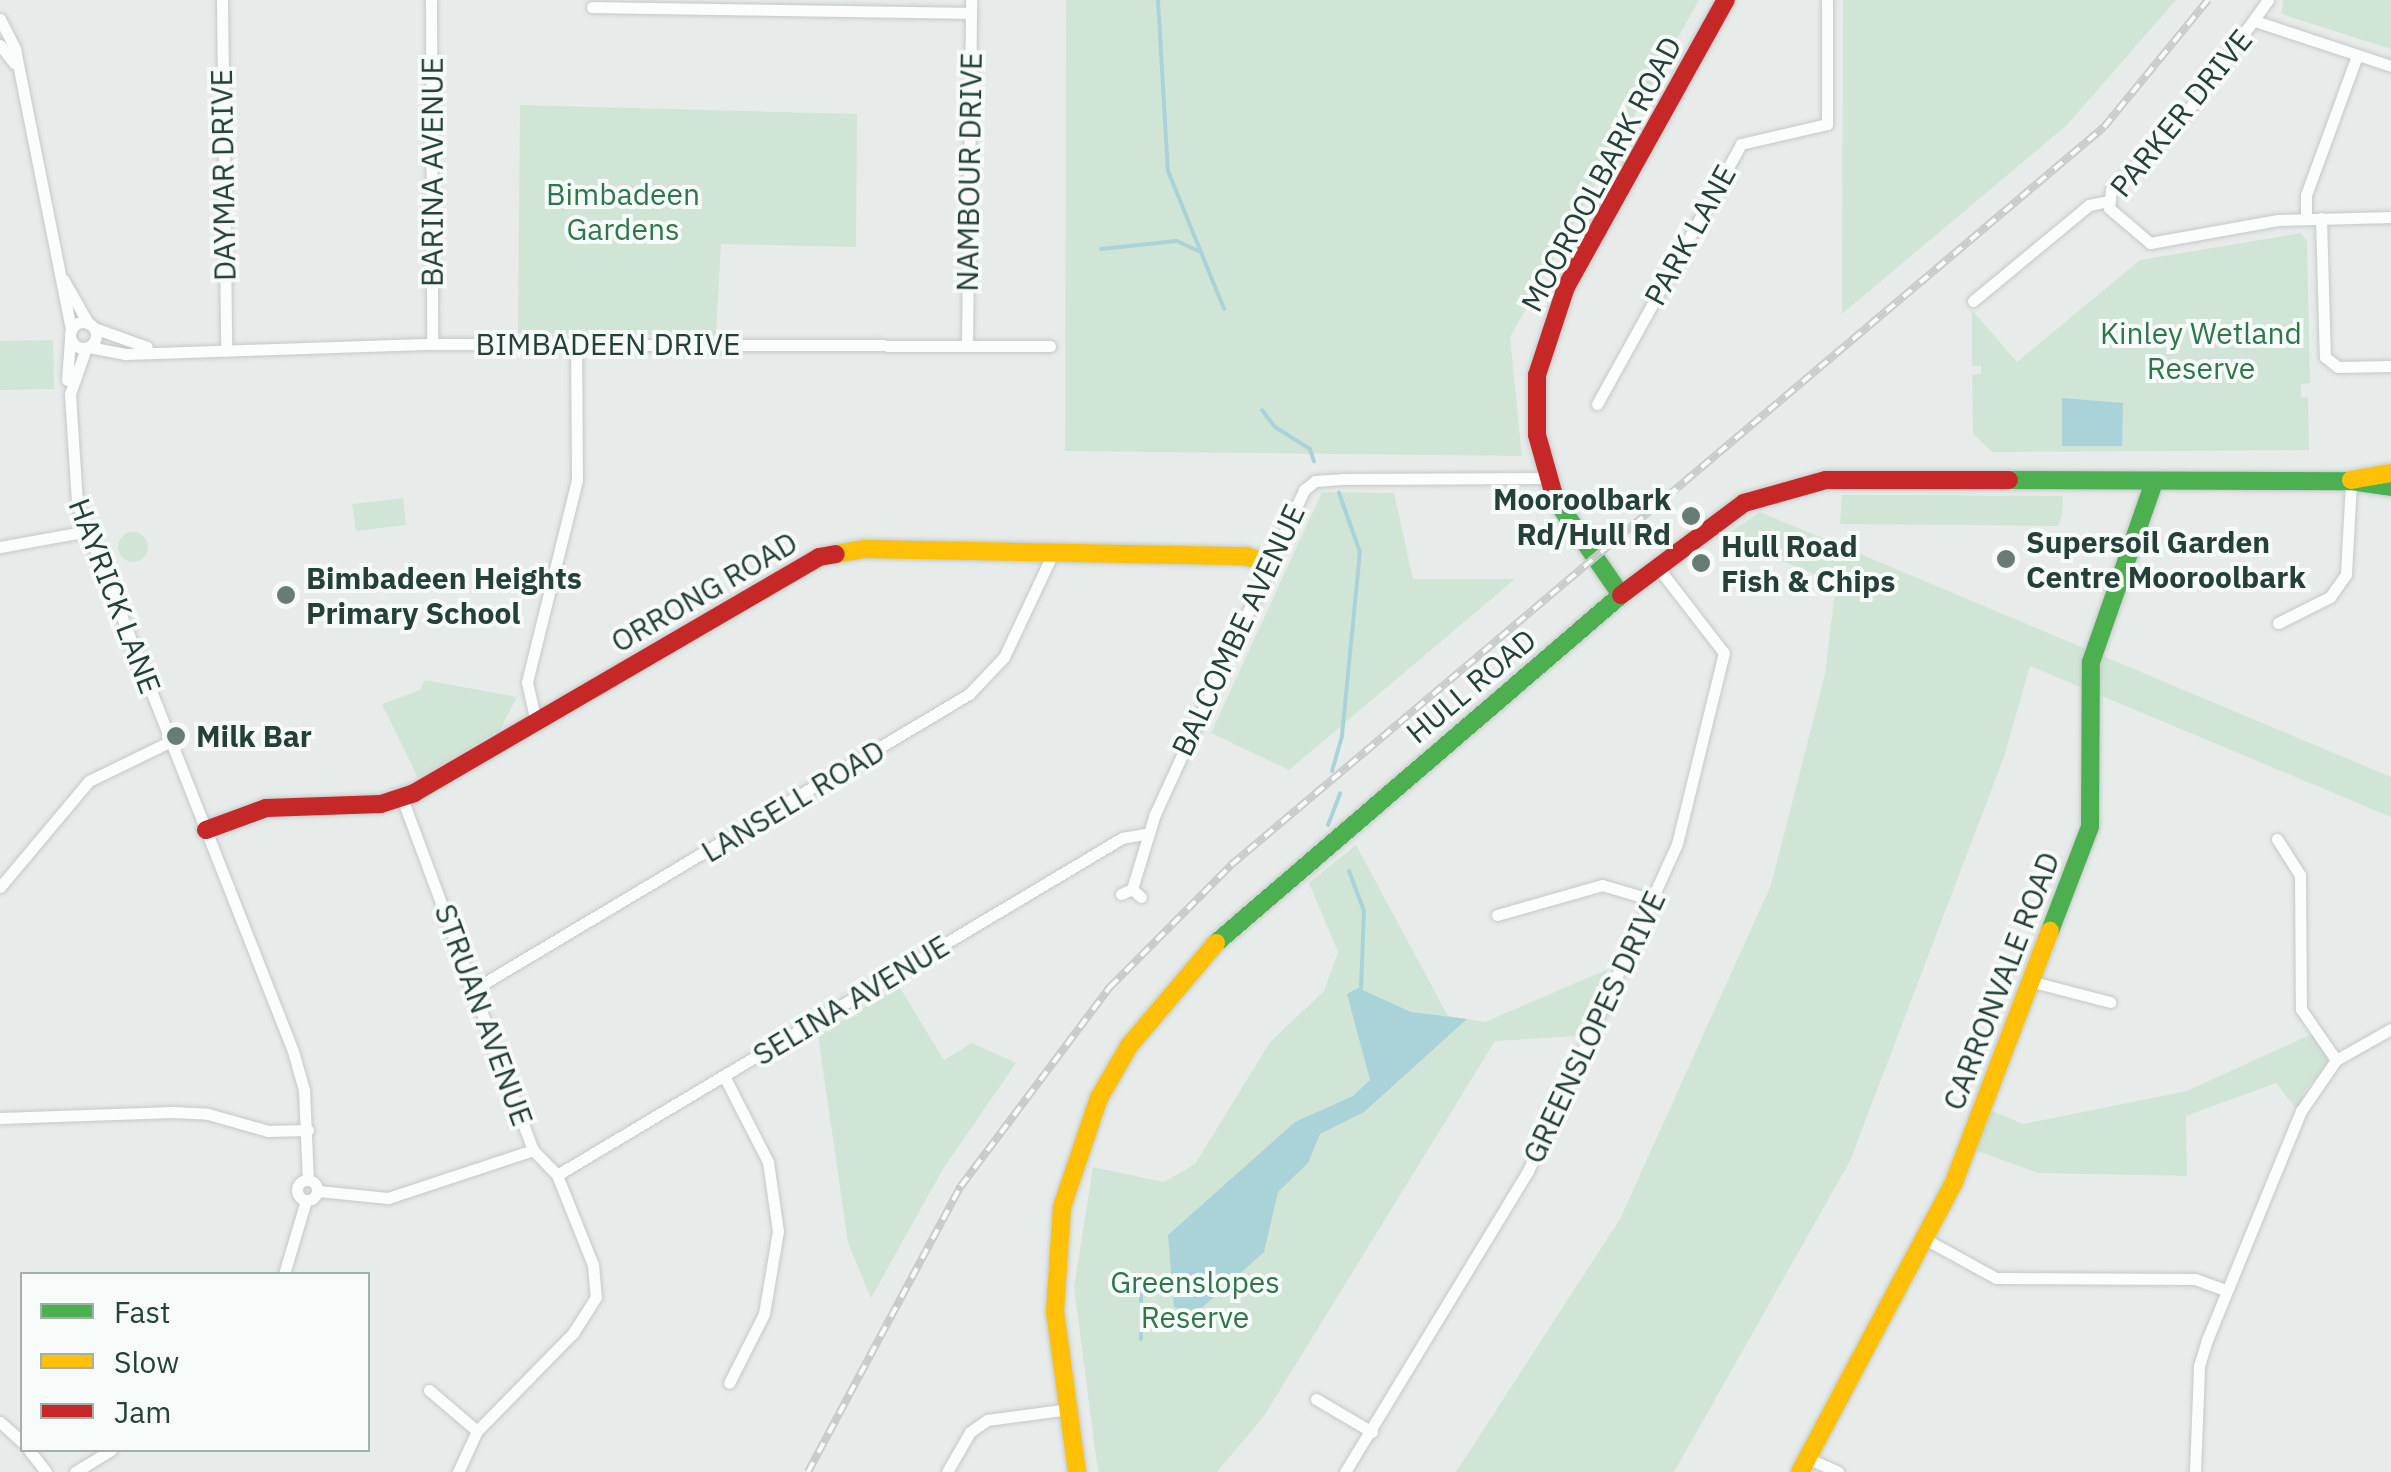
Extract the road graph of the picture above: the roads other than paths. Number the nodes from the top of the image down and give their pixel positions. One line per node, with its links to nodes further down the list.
1 (222, 0): 28 (street, DAYMAR DRIVE)
2 (432, 0): 22 (street, BARINA AVENUE)
3 (1726, 0): 33 (main road, MOOROOLBARK ROAD)
4 (1827, 0): 31 (street, PARK LANE)
5 (2268, 0): 9 (street, PARKER DRIVE)
6 (970, 6): 7 (street); 23 (street, NAMBOUR DRIVE)
7 (592, 7)
8 (0, 20): 13 (street, HAYRICK LANE)
9 (2256, 21): 11 (street); 14 (street, PARKER DRIVE)
10 (0, 46): 13 (street, HAYRICK LANE)
11 (2356, 58): 12 (street); 16 (street)
12 (2391, 66)
13 (18, 70): 18 (street, HAYRICK LANE)
14 (2108, 201): 16 (street, PARKER DRIVE); 19 (street)
15 (2391, 216): 17 (street, PARKER DRIVE)
16 (2306, 218): 17 (street, PARKER DRIVE)
17 (2321, 218): 29 (street)
18 (61, 276): 20 (street, HAYRICK LANE); 21 (street, HAYRICK LANE)
19 (1973, 301)
20 (91, 326): 21 (street); 26 (street, HAYRICK LANE); 27 (street, BIMBADEEN DRIVE)
21 (71, 334): 26 (street); 30 (street, HAYRICK LANE)
22 (432, 344): 24 (street, BIMBADEEN DRIVE); 28 (street, BIMBADEEN DRIVE)
23 (968, 344): 24 (street, BIMBADEEN DRIVE); 25 (street, BIMBADEEN DRIVE)
24 (576, 345): 44 (street)
25 (1050, 346)
26 (87, 347): 27 (street, BIMBADEEN DRIVE); 30 (street, HAYRICK LANE)
27 (166, 350): 28 (street, BIMBADEEN DRIVE)
28 (226, 350)
29 (2391, 366)
30 (70, 394): 37 (street, HAYRICK LANE)
31 (1597, 404)
32 (2391, 472): 34 (main road, HULL ROAD)
33 (1546, 478): 40 (street, BALCOMBE AVENUE); 42 (main road, MOOROOLBARK ROAD)
34 (2351, 480): 35 (main road, HULL ROAD); 36 (main road, HULL ROAD); 43 (street)
35 (2154, 482): 41 (main road, HULL ROAD); 54 (main road, CARRONVALE ROAD)
36 (2391, 487)
37 (88, 531): 38 (street); 45 (street, HAYRICK LANE)
38 (0, 547)
39 (1051, 557): 40 (main road, ORRONG ROAD); 44 (main road, ORRONG ROAD); 55 (street, LANSELL ROAD)
40 (1266, 562): 48 (street, BALCOMBE AVENUE)
41 (1656, 565): 42 (main road, HULL ROAD); 52 (street, GREENSLOPES DRIVE)
42 (1621, 595): 73 (main road, HULL ROAD)
43 (2278, 623)
44 (536, 722): 46 (main road, ORRONG ROAD)
45 (171, 742): 47 (street, HAYRICK LANE); 50 (street)
46 (402, 798): 47 (main road, ORRONG ROAD); 55 (street, STRUAN AVENUE)
47 (206, 830): 61 (street, HAYRICK LANE)
48 (1149, 833): 51 (street, BALCOMBE AVENUE); 59 (street, SELINA AVENUE)
49 (2277, 839): 58 (street)
50 (0, 887)
51 (1132, 894)
52 (1653, 900): 53 (street); 76 (street, GREENSLOPES DRIVE)
53 (1497, 915)
54 (2030, 981): 56 (street); 67 (main road, CARRONVALE ROAD)
55 (476, 988): 62 (street, STRUAN AVENUE)
56 (2110, 1002)
57 (2391, 1029): 58 (street)
58 (2336, 1060): 69 (street)
59 (724, 1076): 63 (street, SELINA AVENUE); 70 (street)
60 (0, 1118): 61 (street)
61 (308, 1130): 64 (street, HAYRICK LANE)
62 (533, 1150): 63 (street, STRUAN AVENUE); 65 (street)
63 (557, 1175): 75 (street, STRUAN AVENUE)
64 (308, 1180): 65 (street); 66 (street, HAYRICK LANE)
65 (318, 1191): 66 (street)
66 (306, 1200): 68 (street)
67 (1924, 1240): 69 (street); 80 (main road, CARRONVALE ROAD)
68 (285, 1272)
69 (2222, 1289): 88 (street)
70 (729, 1383)
71 (430, 1390): 75 (street)
72 (1316, 1399): 76 (street)
73 (1069, 1409): 84 (street); 85 (main road, HULL ROAD)
74 (0, 1422): 77 (street)
75 (477, 1431): 83 (street, STRUAN AVENUE)
76 (1372, 1432): 86 (street, GREENSLOPES DRIVE)
77 (20, 1440)
78 (31, 1452): 81 (street)
79 (108, 1452): 82 (street)
80 (1804, 1465): 87 (street)
81 (46, 1472)
82 (74, 1472)
83 (458, 1472)
84 (946, 1472)
85 (1077, 1472)
86 (1345, 1472)
87 (1838, 1472)
88 (2195, 1472)

